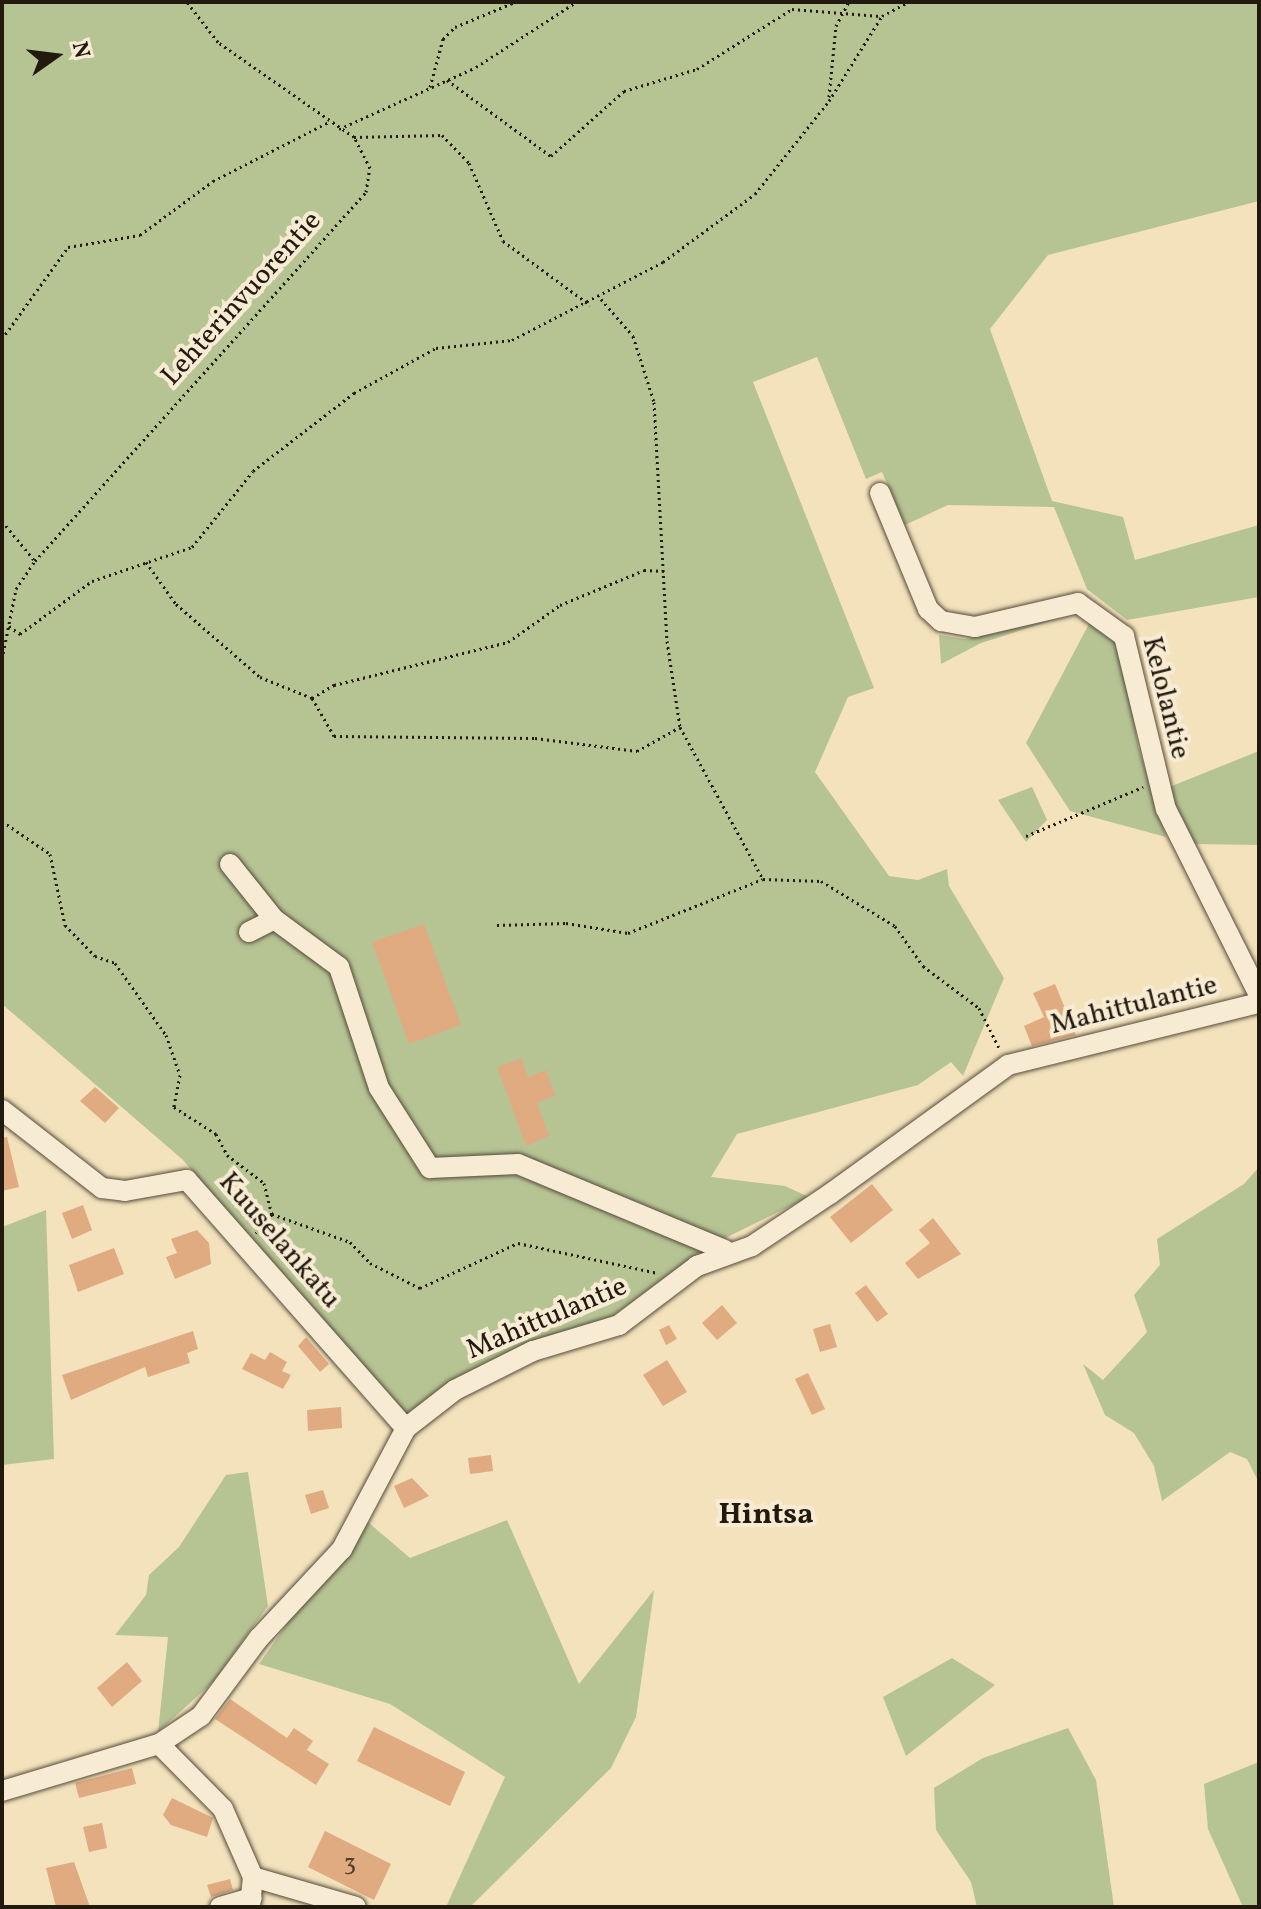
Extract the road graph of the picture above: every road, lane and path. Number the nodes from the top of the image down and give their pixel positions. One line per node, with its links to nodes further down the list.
1 (187, 2): 11 (path)
2 (515, 2): 9 (path)
3 (576, 2): 8 (path)
4 (849, 2): 6 (path)
5 (908, 2): 7 (path)
6 (847, 10): 7 (path); 8 (path); 10 (path)
7 (882, 16): 10 (path)
8 (447, 80): 9 (path)
9 (430, 88): 12 (path)
10 (829, 101): 14 (path)
11 (329, 122): 12 (path); 16 (path)
12 (339, 129): 13 (path)
13 (354, 137): 15 (path); 19 (path, Lehterinvuorentie)
14 (601, 299): 15 (path); 21 (path)
15 (590, 305): 20 (path)
16 (2, 339)
17 (880, 493): 28 (street, Kelolantie)
18 (2, 521): 19 (path)
19 (35, 561): 22 (path, Lehterinvuorentie)
20 (146, 562): 22 (path); 25 (path)
21 (664, 571): 25 (path); 26 (path)
22 (9, 626): 23 (path, Lehterinvuorentie)
23 (2, 659)
24 (2, 680): 27 (path)
25 (312, 698): 26 (path)
26 (680, 727): 32 (path)
27 (2, 760)
28 (1157, 780): 30 (path); 36 (street, Kelolantie)
29 (2, 821): 40 (path)
30 (1026, 836)
31 (230, 864): 33 (street)
32 (763, 879): 34 (path); 38 (path)
33 (274, 919): 35 (street); 42 (street)
34 (497, 925)
35 (249, 932)
36 (1259, 995)
37 (1259, 1003): 38 (street, Mahittulantie)
38 (1008, 1065): 42 (street, Mahittulantie)
39 (2, 1110): 41 (street, Kuuselankatu)
40 (272, 1214): 41 (path); 43 (path)
41 (246, 1245): 44 (street, Kuuselankatu)
42 (725, 1250): 44 (street, Mahittulantie)
43 (664, 1275)
44 (406, 1428): 45 (street, Mahittulantie)
45 (159, 1744): 46 (street, Mahittulantie); 47 (street)
46 (2, 1791)
47 (253, 1877): 48 (street); 50 (street)
48 (251, 1902): 49 (street)
49 (220, 1907)
50 (356, 1907)

